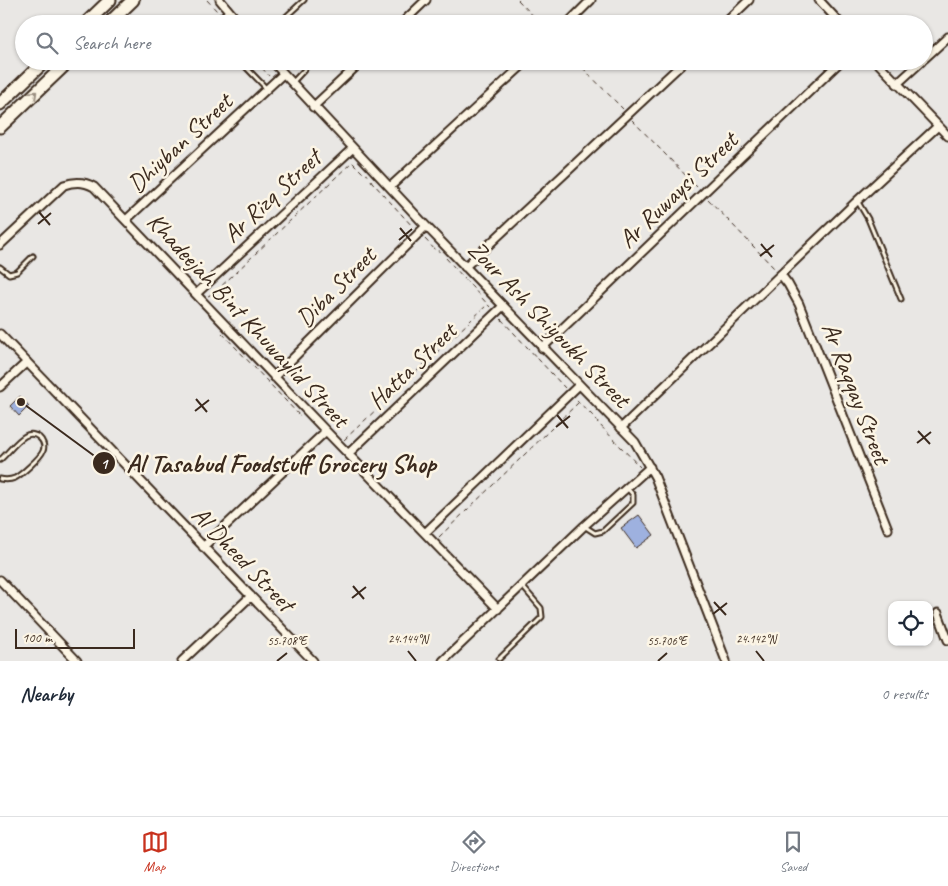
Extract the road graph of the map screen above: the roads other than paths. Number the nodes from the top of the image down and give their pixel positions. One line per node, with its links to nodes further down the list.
1 (110, 0): 10 (main road)
2 (133, 0): 11 (main road)
3 (220, 0): 9 (street)
4 (304, 0): 14 (lane)
5 (426, 0): 15 (street)
6 (591, 0): 16 (street)
7 (749, 0): 17 (street)
8 (822, 1): 18 (street)
9 (228, 10): 12 (lane); 13 (street)
10 (94, 15)
11 (117, 15)
12 (223, 15)
13 (232, 15)
14 (288, 15)
15 (410, 15)
16 (576, 15)
17 (733, 15)
18 (834, 15)
19 (948, 37): 20 (street)
20 (933, 51)
21 (36, 70): 36 (main road)
22 (60, 70): 39 (main road, one-way to 22)
23 (248, 70): 35 (lane)
24 (280, 70): 32 (street, Zour Ash Shiyoukh Street)
25 (304, 70): 33 (lane)
26 (352, 70): 37 (street)
27 (517, 70): 42 (street)
28 (676, 70): 49 (street)
29 (832, 70): 55 (street, Ar Ruwaysi Street)
30 (885, 70): 34 (street)
31 (913, 70): 34 (street)
32 (283, 74): 33 (street, Zour Ash Shiyoukh Street); 35 (street, Dhiyban Street)
33 (292, 84): 37 (street, Zour Ash Shiyoukh Street)
34 (898, 84): 38 (street)
35 (267, 90): 44 (street, Dhiyban Street)
36 (0, 104)
37 (313, 107): 41 (street, Zour Ash Shiyoukh Street)
38 (938, 126): 40 (street); 43 (street)
39 (0, 127)
40 (948, 136)
41 (353, 148): 42 (street, Zour Ash Shiyoukh Street); 51 (street, Ar Rizq Street)
42 (390, 187): 45 (street, Zour Ash Shiyoukh Street)
43 (857, 201): 50 (street); 52 (lane)
44 (126, 220): 46 (street, Khadeejah Bint Khuwaylid Street); 51 (street, Khadeejah Bint Khuwaylid Street)
45 (426, 226): 49 (street, Zour Ash Shiyoukh Street); 57 (street, Diba Street)
46 (0, 245)
47 (33, 256): 48 (lane)
48 (0, 267)
49 (465, 267): 53 (street, Zour Ash Shiyoukh Street)
50 (781, 275): 60 (street); 68 (street, Ar Raqqay Street)
51 (196, 294): 57 (street, Khadeejah Bint Khuwaylid Street)
52 (901, 300)
53 (503, 306): 55 (street, Zour Ash Shiyoukh Street); 62 (street, Hatta Street)
54 (0, 334): 56 (street, Al Dheed Street)
55 (542, 348): 58 (street, Zour Ash Shiyoukh Street)
56 (27, 362): 59 (street); 70 (street, Al Dheed Street)
57 (274, 377): 61 (street, Khadeejah Bint Khuwaylid Street)
58 (578, 386): 60 (street, Zour Ash Shiyoukh Street); 69 (street)
59 (0, 387)
60 (621, 428): 64 (street, Zour Ash Shiyoukh Street)
61 (326, 432): 62 (street, Khadeejah Bint Khuwaylid Street); 70 (street)
62 (348, 454): 69 (street, Khadeejah Bint Khuwaylid Street)
63 (0, 460): 65 (lane)
64 (650, 467): 66 (street); 82 (street, Zour Ash Shiyoukh Street)
65 (0, 479)
66 (626, 486): 67 (street); 67 (lane)
67 (584, 526): 72 (street)
68 (888, 529)
69 (425, 533): 74 (street, Khadeejah Bint Khuwaylid Street)
70 (203, 547): 73 (street, Al Dheed Street)
71 (0, 580): 78 (street)
72 (522, 586): 74 (street); 77 (lane)
73 (251, 596): 79 (street); 80 (street, Al Dheed Street)
74 (498, 609): 81 (street)
75 (938, 613): 76 (street)
76 (948, 640)
77 (498, 659)
78 (77, 661)
79 (182, 661)
80 (313, 661)
81 (443, 661)
82 (726, 661)

